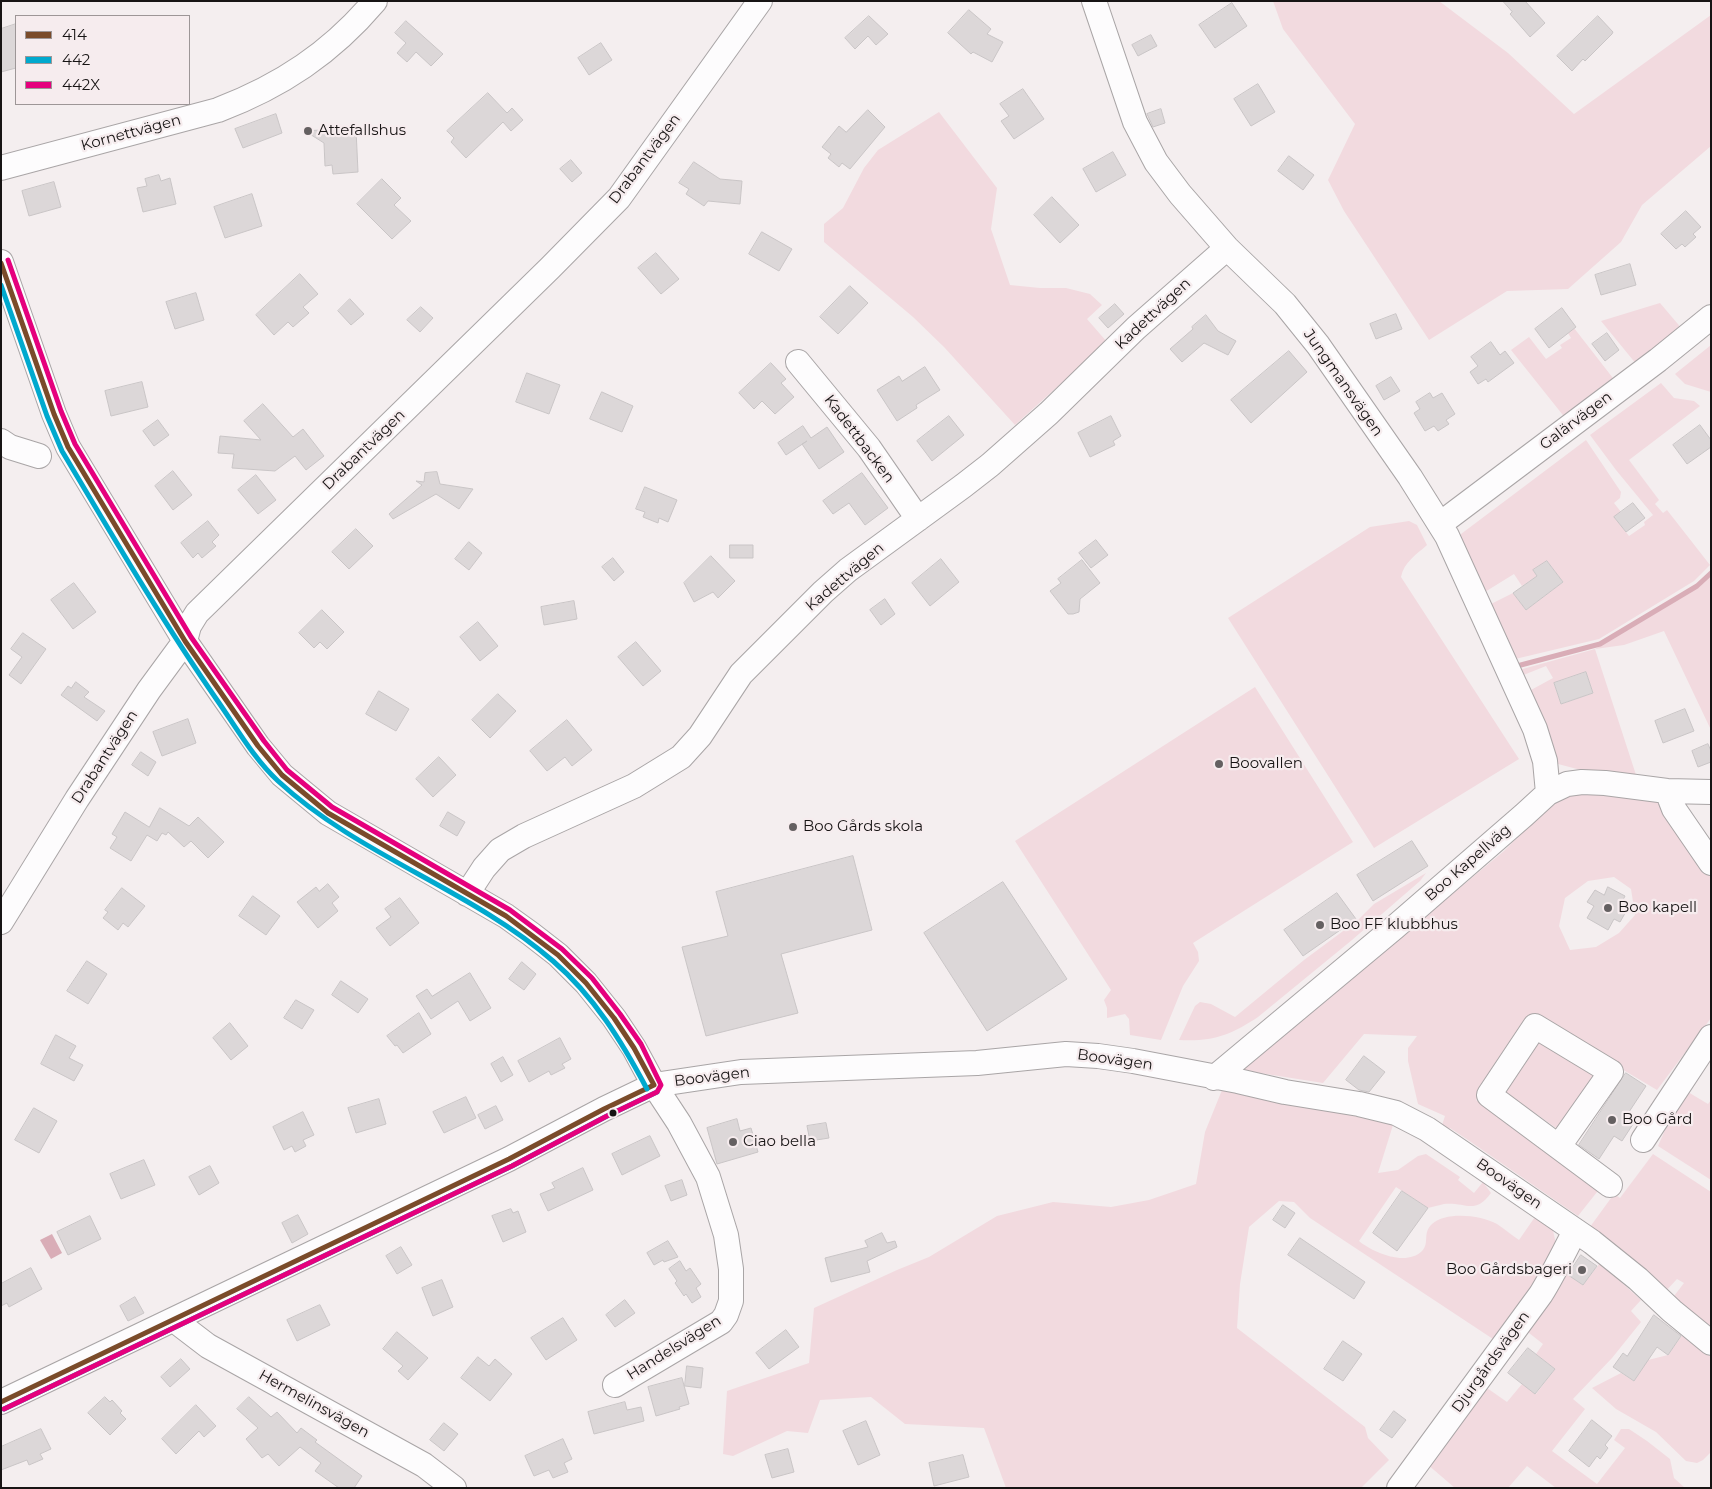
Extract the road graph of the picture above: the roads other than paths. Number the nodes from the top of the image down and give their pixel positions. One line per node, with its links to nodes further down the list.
1 (375, 1): 4 (street, Kornettvägen)
2 (760, 1): 13 (street, Drabantvägen)
3 (1094, 1): 5 (street, Jungmansvägen)
4 (1, 168)
5 (1227, 248): 11 (street, Kadettvägen); 12 (street, Jungmansvägen)
6 (1, 262): 13 (street, Boovägen)
7 (1711, 317): 12 (street, Galärvägen)
8 (798, 362): 11 (street, Kadettbacken)
9 (1, 442): 10 (street)
10 (39, 456)
11 (918, 519): 18 (street, Kadettvägen)
12 (1440, 524): 15 (street, Jungmansvägen)
13 (184, 641): 18 (street, Boovägen); 19 (street, Drabantvägen)
14 (1667, 791): 15 (street, Boo Kapellväg); 16 (street, Boo Kapellväg); 17 (street)
15 (1548, 792): 21 (street, Boo Kapellväg)
16 (1711, 792)
17 (1711, 863)
18 (466, 894): 22 (street, Boovägen)
19 (1, 922)
20 (1711, 1037): 23 (street)
21 (1214, 1078): 22 (street, Boovägen); 26 (street, Boovägen)
22 (654, 1085): 27 (street); 29 (street, Handelsvägen)
23 (1643, 1140)
24 (1559, 1146): 24 (street); 25 (street)
25 (1610, 1185)
26 (1575, 1231): 28 (street, Boovägen); 32 (street, Djurgårdsvägen)
27 (174, 1320): 30 (street); 31 (street, Hermelinsvägen)
28 (1711, 1343)
29 (615, 1386)
30 (1, 1402)
31 (454, 1488)
32 (1399, 1488)

